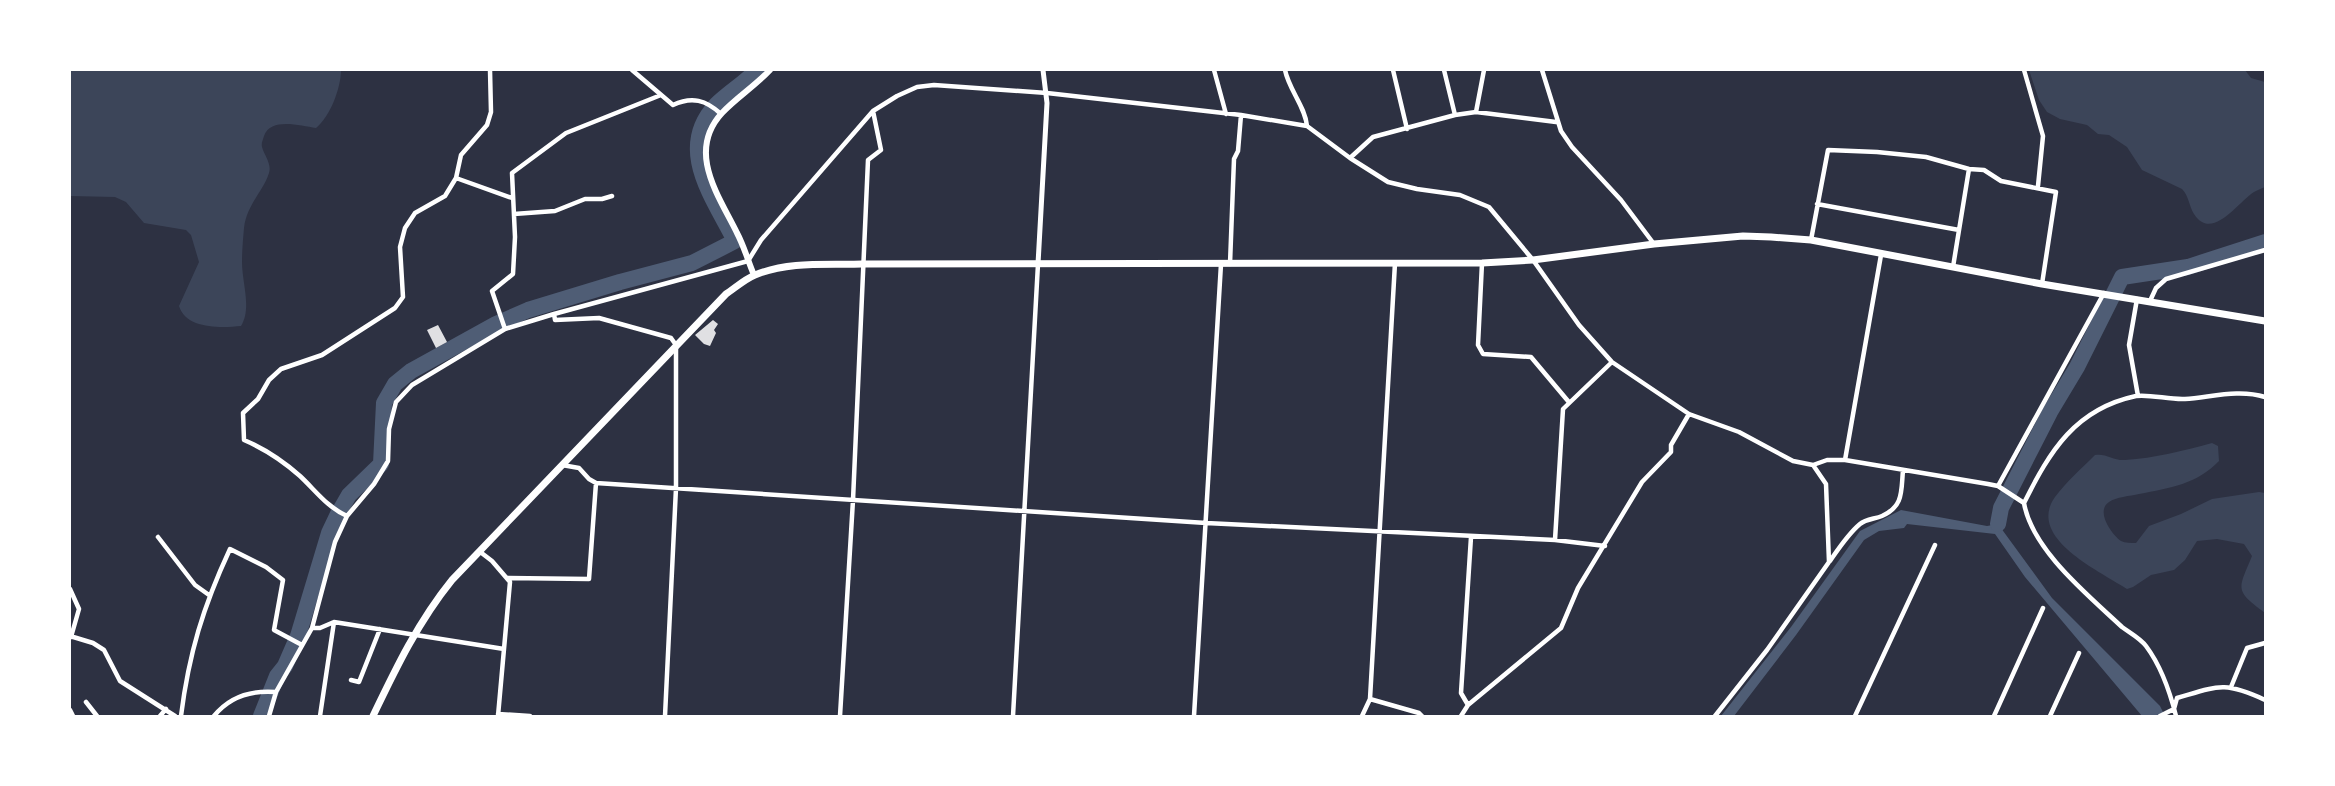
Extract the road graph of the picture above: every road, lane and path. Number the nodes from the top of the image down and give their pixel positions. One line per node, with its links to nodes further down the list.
1 (490, 70): 25 (street)
2 (632, 70): 13 (street)
3 (770, 70): 16 (main road)
4 (1043, 70): 12 (street)
5 (1214, 70): 17 (street)
6 (1285, 70): 21 (street)
7 (1393, 70): 22 (street)
8 (1444, 70): 19 (street)
9 (1484, 70): 15 (street)
10 (1542, 70): 20 (street)
11 (2024, 70): 26 (street)
12 (1047, 93): 14 (street); 17 (street); 40 (street)
13 (661, 95): 16 (street); 28 (street)
14 (874, 111): 37 (street); 39 (street)
15 (1476, 112): 19 (street); 20 (street)
16 (721, 114): 37 (main road)
17 (1226, 114): 18 (street)
18 (1241, 115): 21 (street); 42 (street)
19 (1456, 115): 22 (street)
20 (1556, 122): 33 (street)
21 (1307, 126): 23 (street)
22 (1407, 129): 23 (street)
23 (1350, 158): 36 (street)
24 (1969, 169): 26 (street); 29 (street); 31 (street)
25 (456, 178): 28 (street); 69 (street)
26 (2038, 186): 46 (street)
27 (612, 196): 30 (street)
28 (512, 198): 30 (street)
29 (1817, 204): 31 (street); 32 (street)
30 (514, 214): 52 (street)
31 (1959, 230): 44 (street)
32 (1812, 240): 33 (main road); 35 (main road)
33 (1654, 244): 36 (main road)
34 (2265, 250): 49 (street)
35 (1881, 255): 44 (main road); 59 (street)
36 (1533, 260): 38 (main road); 54 (street)
37 (748, 261): 45 (main road); 50 (street)
38 (1482, 263): 43 (main road); 57 (street)
39 (862, 264): 40 (main road); 45 (main road); 66 (street)
40 (1038, 264): 41 (main road); 68 (street)
41 (1221, 264): 42 (main road); 70 (street)
42 (1230, 264): 43 (main road)
43 (1395, 264): 71 (street)
44 (1953, 268): 46 (main road)
45 (754, 275): 53 (main road)
46 (2042, 284): 47 (main road)
47 (2105, 294): 48 (main road); 64 (street)
48 (2137, 299): 49 (main road); 55 (street)
49 (2150, 301): 51 (main road)
50 (554, 314): 52 (street); 53 (street)
51 (2265, 321)
52 (505, 329): 69 (street)
53 (676, 345): 60 (main road); 65 (street)
54 (1612, 362): 57 (street); 58 (street)
55 (2138, 396): 56 (street); 67 (street)
56 (2265, 398)
57 (1568, 402): 74 (street)
58 (1689, 414): 61 (street); 76 (street)
59 (1844, 460): 61 (street); 62 (street)
60 (562, 465): 63 (street); 77 (main road)
61 (1813, 465): 78 (street)
62 (1903, 470): 64 (street); 78 (street)
63 (596, 483): 65 (street); 79 (street)
64 (1998, 486): 67 (street)
65 (676, 488): 66 (street); 113 (street)
66 (853, 500): 68 (street); 114 (street)
67 (2024, 503): 100 (street)
68 (1025, 510): 70 (street); 115 (street)
69 (347, 516): 84 (street)
70 (1206, 522): 71 (street); 116 (street)
71 (1380, 533): 73 (street); 95 (street)
72 (158, 537): 81 (street)
73 (1471, 537): 74 (street); 98 (street)
74 (1555, 540): 76 (street)
75 (1935, 545): 121 (street)
76 (1605, 546): 98 (street)
77 (479, 551): 79 (street); 86 (main road)
78 (1829, 562): 120 (street)
79 (508, 578): 90 (street)
80 (70, 589): 87 (street)
81 (209, 595): 89 (street); 107 (street)
82 (2043, 608): 122 (street)
83 (334, 622): 84 (street); 85 (street); 110 (street)
84 (312, 628): 89 (street)
85 (380, 629): 86 (street); 92 (street)
86 (414, 634): 90 (street); 111 (main road)
87 (70, 637): 99 (street)
88 (2265, 643): 93 (street)
89 (302, 645): 94 (street)
90 (504, 649): 102 (street)
91 (2079, 652): 123 (street)
92 (351, 680)
93 (2232, 687): 96 (street); 100 (street)
94 (276, 692): 108 (street); 109 (street)
95 (1370, 699): 117 (street); 118 (street)
96 (2265, 700)
97 (86, 702): 104 (street)
98 (1468, 705): 119 (street)
99 (166, 709): 105 (street); 106 (street)
100 (2174, 709): 124 (street); 125 (street)
101 (70, 710): 103 (street)
102 (498, 715): 112 (street)
103 (73, 716)
104 (97, 716)
105 (160, 716)
106 (175, 716)
107 (181, 716)
108 (214, 716)
109 (269, 716)
110 (320, 716)
111 (372, 716)
112 (530, 716)
113 (665, 716)
114 (840, 716)
115 (1013, 716)
116 (1194, 716)
117 (1362, 716)
118 (1422, 716)
119 (1461, 716)
120 (1715, 716)
121 (1855, 716)
122 (1994, 716)
123 (2050, 716)
124 (2160, 716)
125 (2176, 716)

